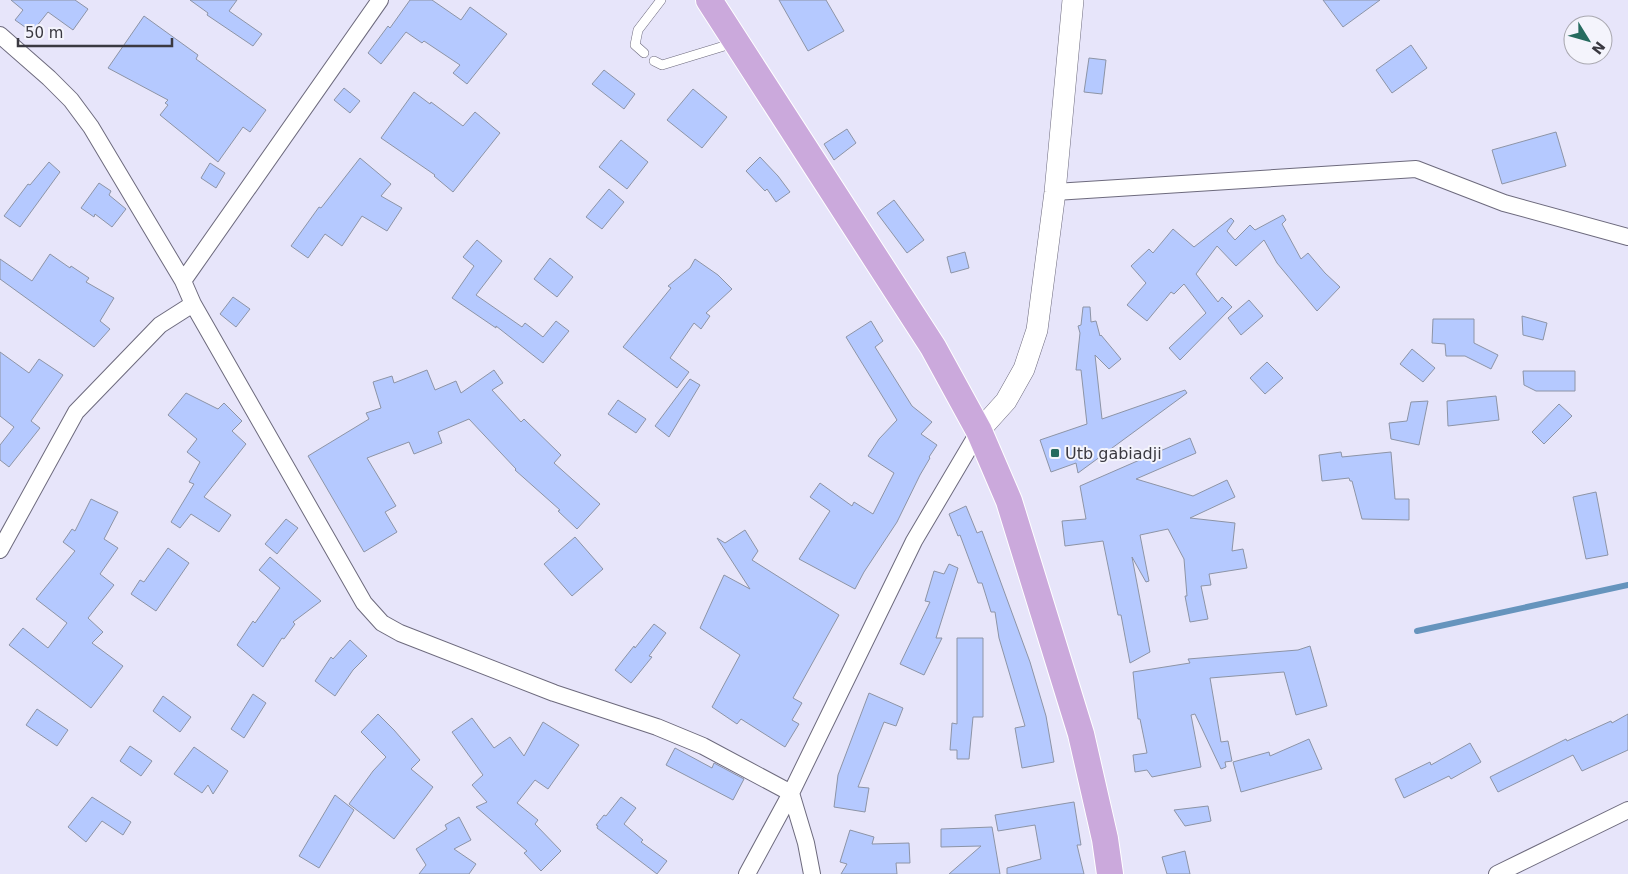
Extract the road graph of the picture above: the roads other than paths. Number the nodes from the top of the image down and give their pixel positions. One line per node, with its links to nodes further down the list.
1 (380, 0): 11 (street)
2 (661, 0): 7 (lane)
3 (709, 0): 6 (main road)
4 (1073, 0): 9 (street)
5 (0, 35): 11 (street)
6 (737, 43): 8 (lane); 13 (main road)
7 (644, 53)
8 (654, 62)
9 (1055, 192): 10 (street); 13 (street)
10 (1628, 237)
11 (183, 281): 12 (street)
12 (193, 304): 14 (street); 15 (street)
13 (979, 431): 15 (street); 19 (main road)
14 (0, 550)
15 (791, 793): 17 (street); 18 (street)
16 (1628, 810): 20 (street)
17 (747, 874)
18 (812, 874)
19 (1110, 874)
20 (1497, 874)

